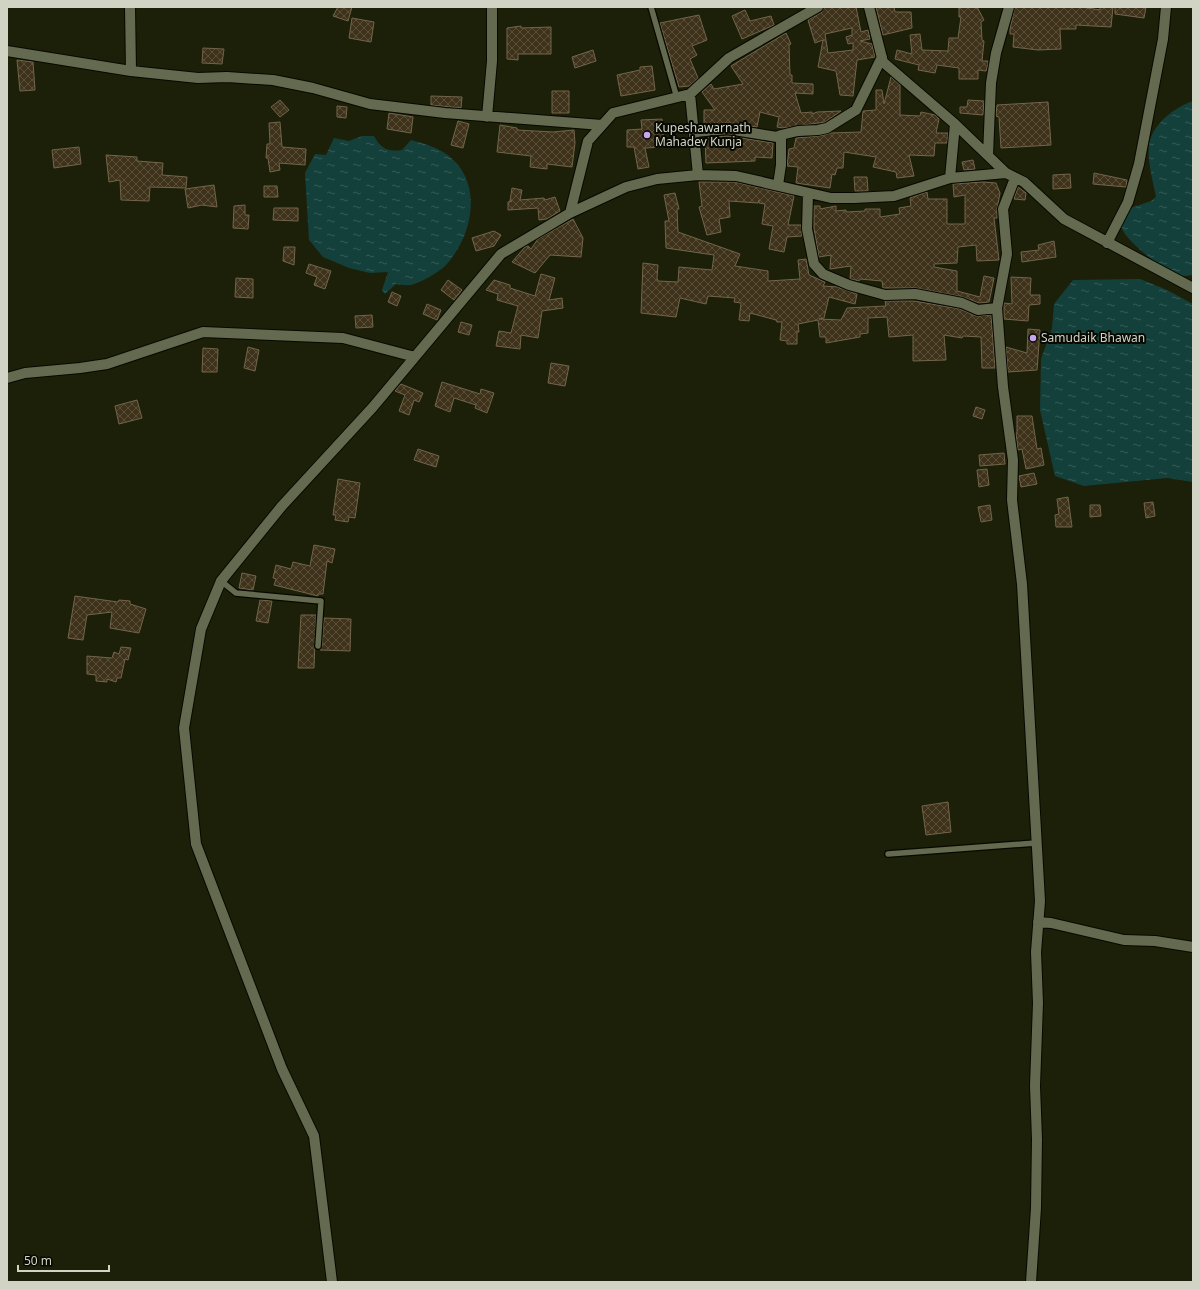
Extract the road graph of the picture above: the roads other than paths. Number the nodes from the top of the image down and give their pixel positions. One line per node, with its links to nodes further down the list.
1 (130, 7): 10 (street)
2 (492, 7): 13 (street)
3 (651, 7): 12 (lane)
4 (818, 7): 11 (street)
5 (869, 7): 9 (street)
6 (1009, 7): 18 (street)
7 (1166, 7): 26 (street)
8 (7, 51): 10 (street)
9 (882, 57): 14 (street); 17 (street)
10 (131, 71): 13 (street)
11 (690, 94): 12 (street); 16 (street)
12 (677, 98): 15 (street)
13 (487, 117): 15 (street)
14 (955, 124): 18 (street); 21 (street)
15 (602, 126): 25 (street)
16 (694, 132): 17 (street); 20 (street)
17 (781, 135): 23 (street)
18 (988, 154): 19 (street)
19 (1006, 173): 21 (street); 22 (street)
20 (698, 175): 23 (street); 25 (street)
21 (950, 178): 24 (street)
22 (1015, 178): 26 (street); 28 (street)
23 (778, 185): 24 (street)
24 (808, 193): 28 (street)
25 (570, 213): 29 (street)
26 (1107, 243): 27 (street)
27 (1193, 288)
28 (997, 308): 33 (street)
29 (414, 357): 30 (street); 31 (street)
30 (7, 378)
31 (221, 581): 32 (lane); 37 (street)
32 (318, 646)
33 (1036, 844): 34 (lane); 35 (street)
34 (888, 854)
35 (1038, 922): 36 (street); 38 (street)
36 (1193, 946)
37 (332, 1282)
38 (1031, 1282)

